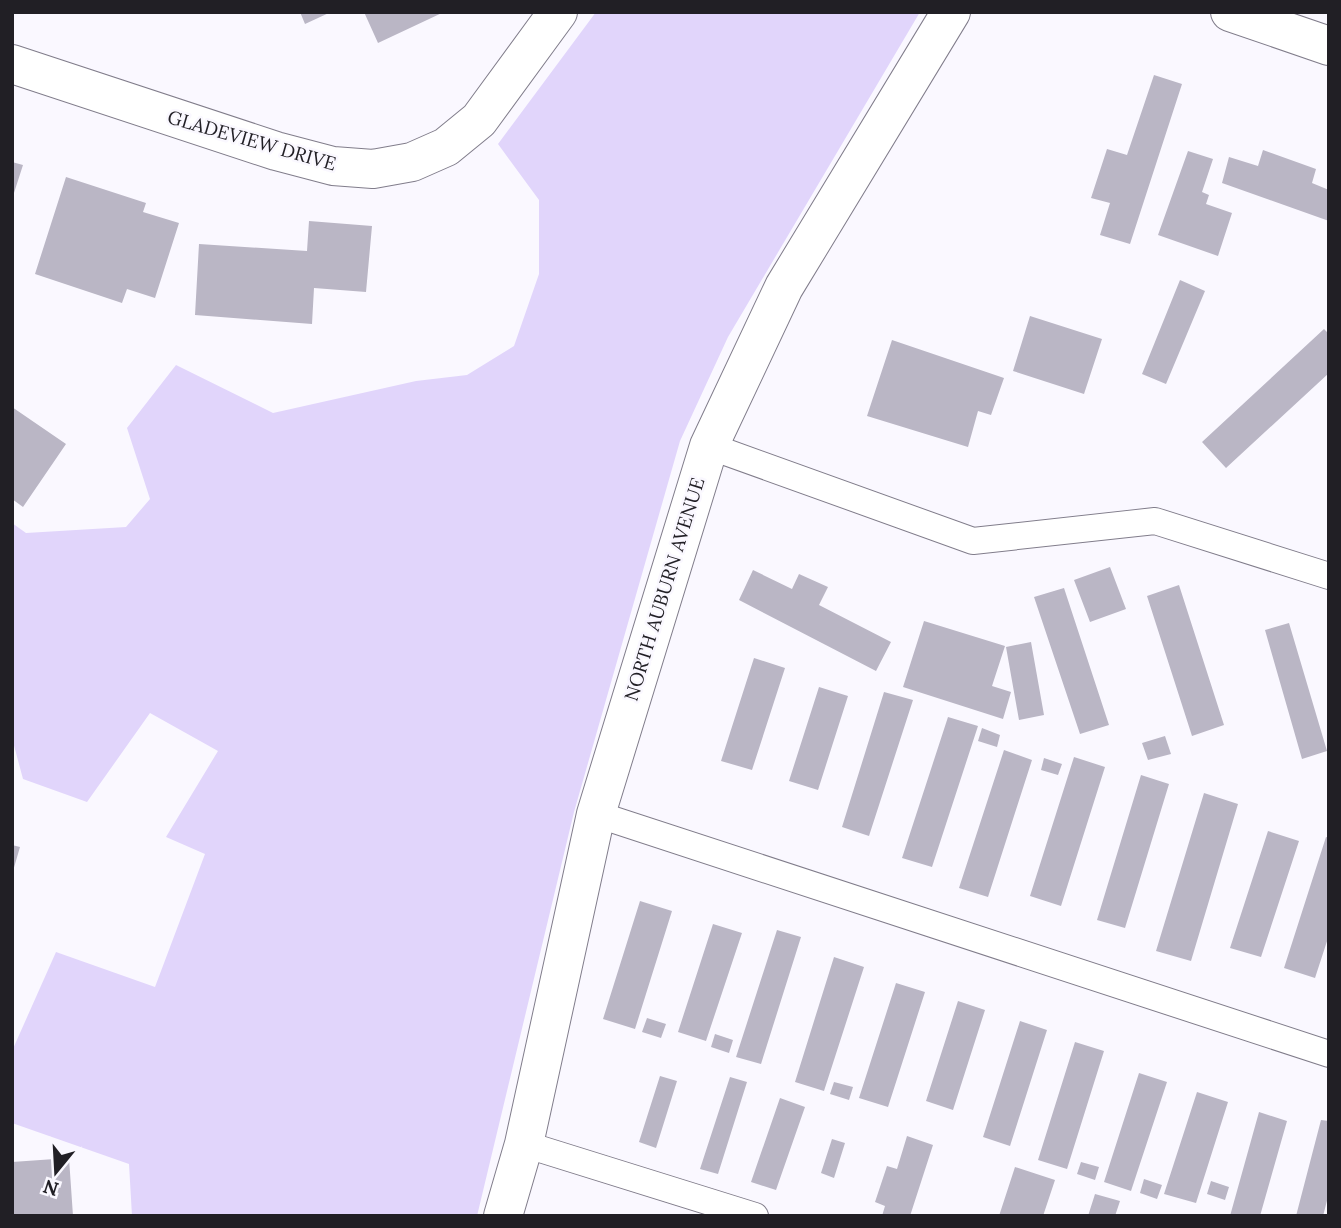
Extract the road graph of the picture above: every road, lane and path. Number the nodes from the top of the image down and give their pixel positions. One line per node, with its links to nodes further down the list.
1 (558, 12): 5 (main road, GLADEVIEW DRIVE)
2 (951, 12): 6 (main road, NORTH AUBURN AVENUE)
3 (1230, 12): 4 (main road)
4 (1329, 46)
5 (12, 64)
6 (709, 446): 7 (lane); 8 (main road, NORTH AUBURN AVENUE)
7 (1329, 576)
8 (596, 814): 9 (lane); 10 (main road, NORTH AUBURN AVENUE)
9 (1329, 1054)
10 (524, 1144): 11 (main road, NORTH AUBURN AVENUE); 12 (lane)
11 (503, 1216)
12 (755, 1216)

